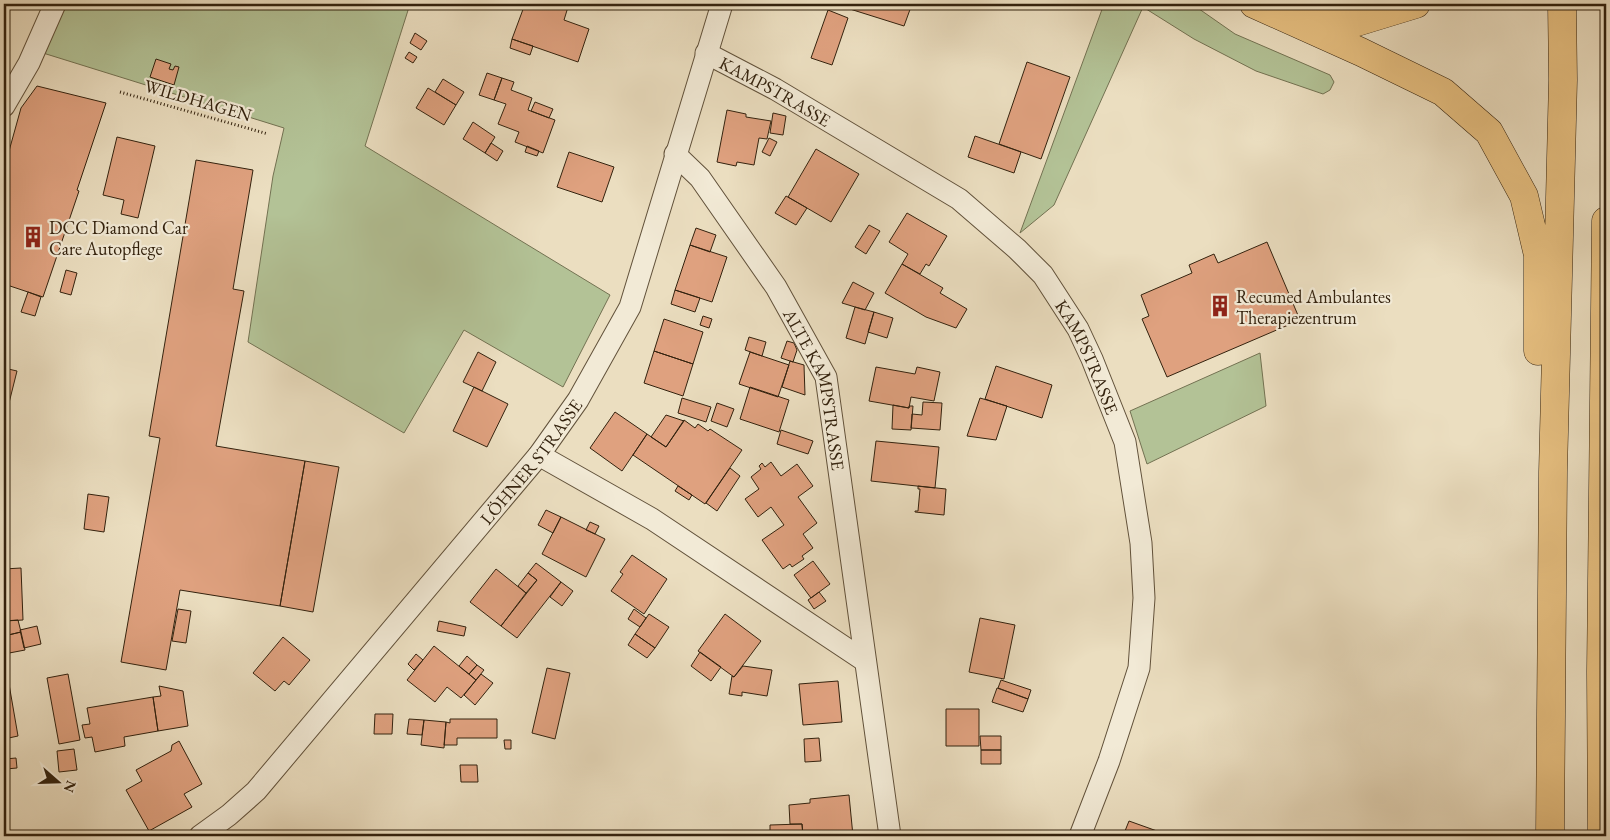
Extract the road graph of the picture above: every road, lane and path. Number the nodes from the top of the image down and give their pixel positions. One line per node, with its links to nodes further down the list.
1 (55, 4): 8 (street)
2 (722, 4): 6 (street, LÖHNER STRASSE)
3 (1256, 4): 4 (highway); 13 (highway)
4 (1416, 4)
5 (1562, 4): 13 (highway)
6 (706, 53): 10 (street, LÖHNER STRASSE); 17 (street, KAMPSTRASSE)
7 (120, 92): 9 (path, WILDHAGEN)
8 (4, 106)
9 (268, 134)
10 (676, 154): 12 (street, LÖHNER STRASSE); 14 (street, ALTE KAMPSTRASSE)
11 (1606, 221): 19 (highway)
12 (539, 455): 14 (street); 15 (street, LÖHNER STRASSE)
13 (1553, 472): 18 (highway)
14 (865, 661): 16 (street, ALTE KAMPSTRASSE)
15 (200, 836)
16 (890, 836)
17 (1080, 836)
18 (1550, 836)
19 (1602, 836)

